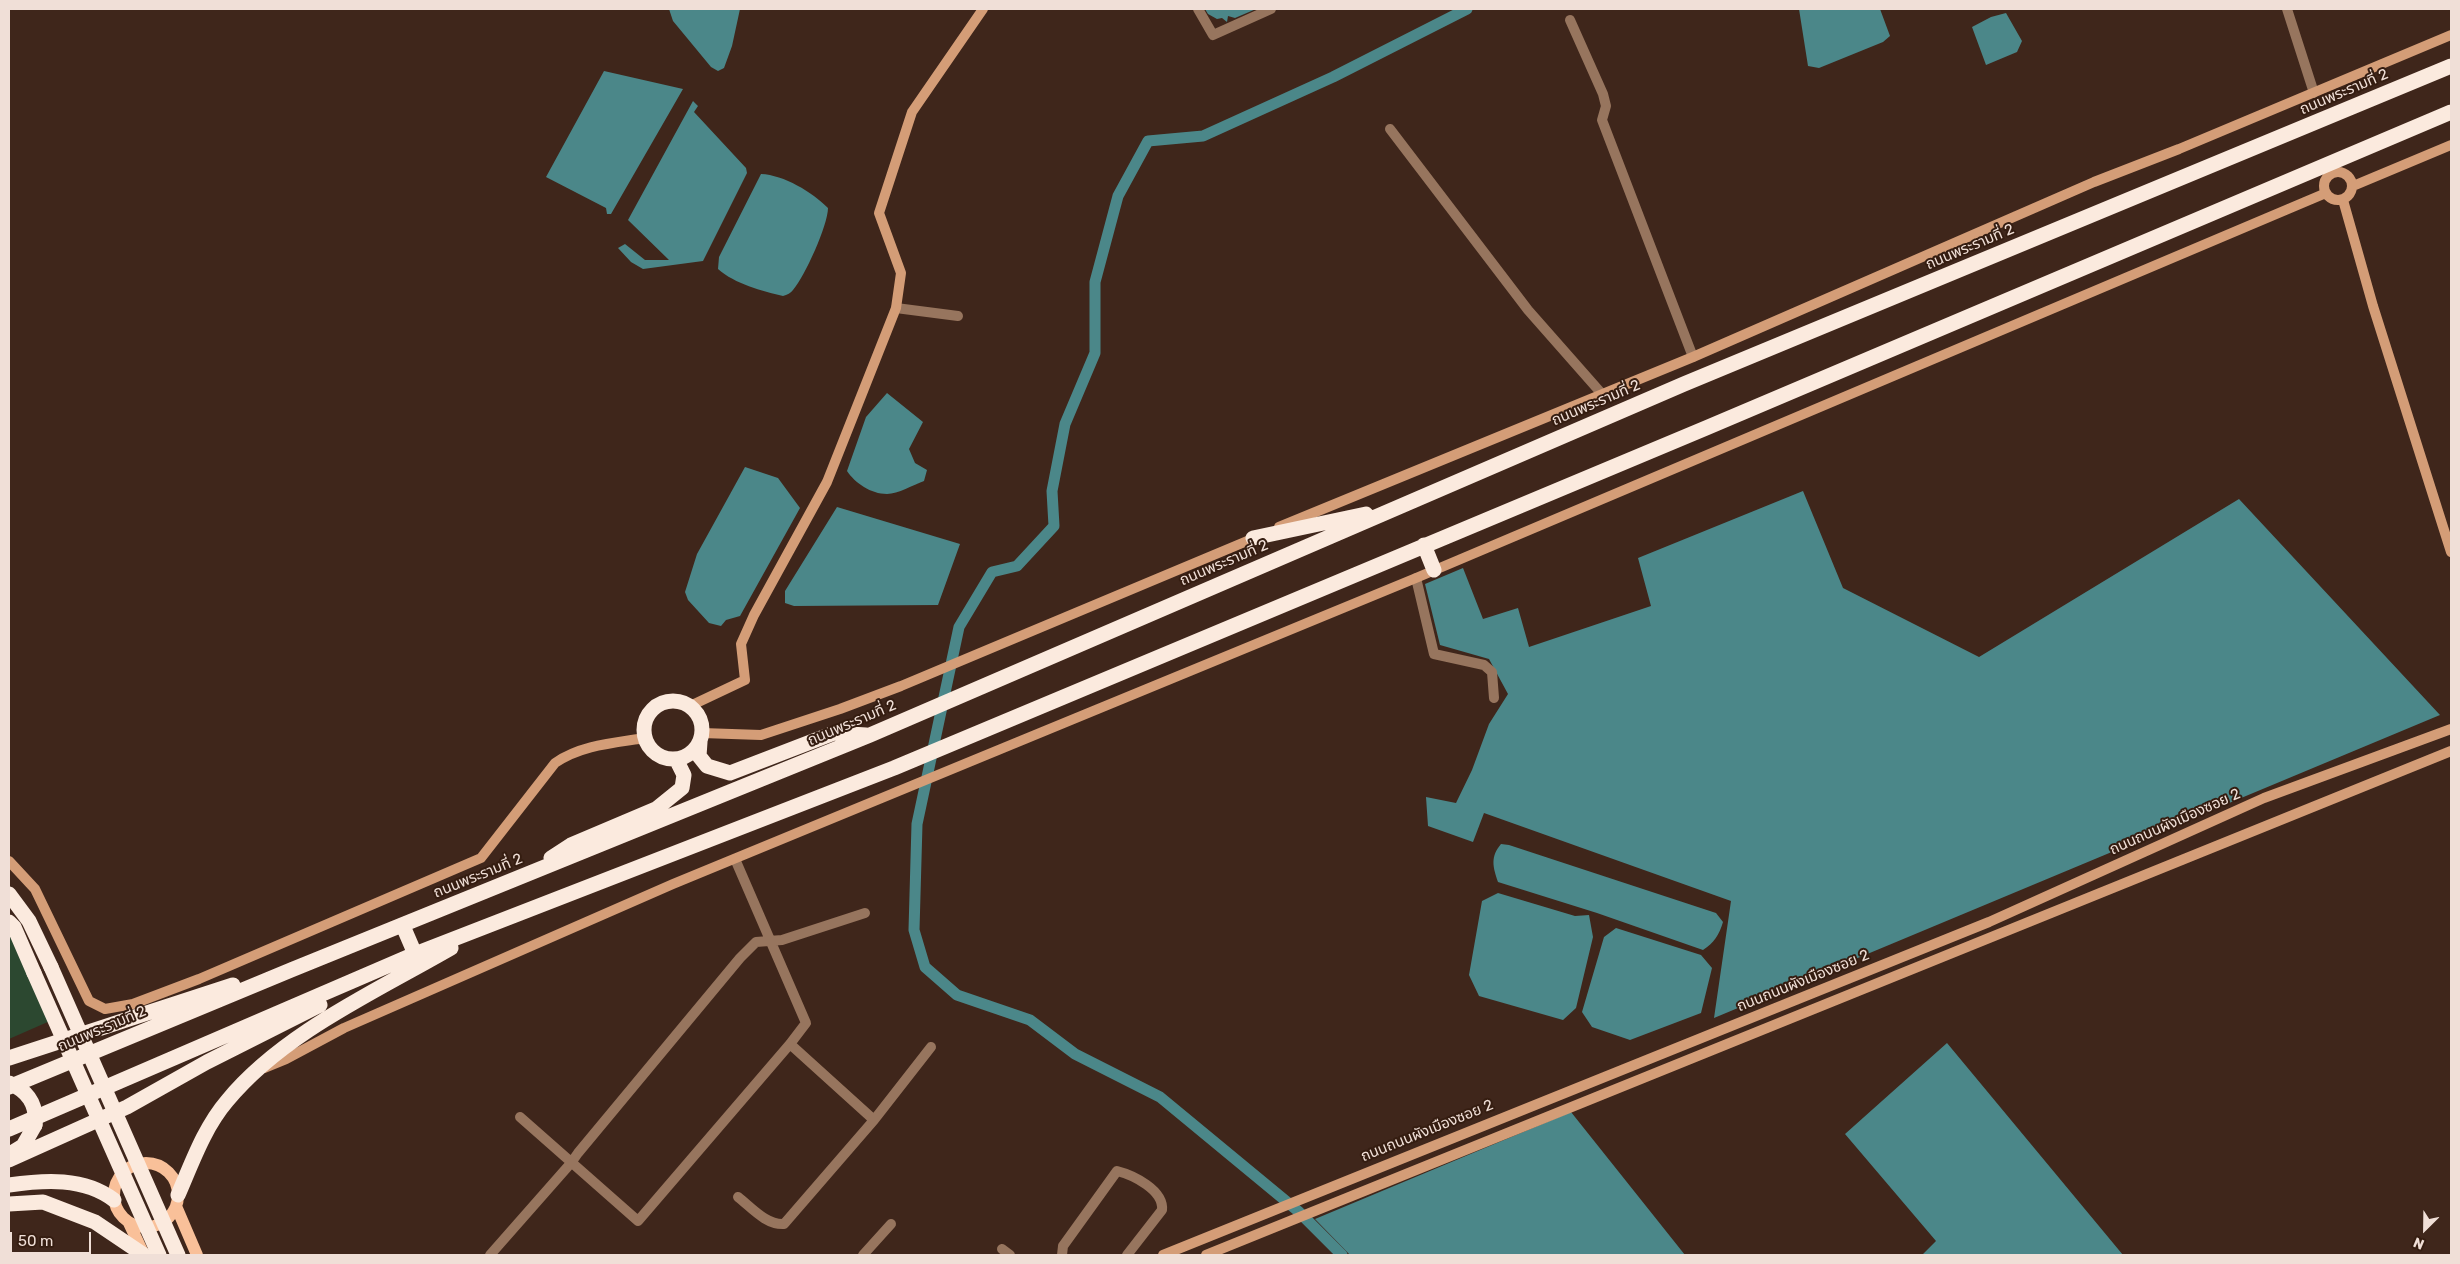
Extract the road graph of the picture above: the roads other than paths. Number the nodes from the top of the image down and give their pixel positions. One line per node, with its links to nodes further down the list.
1 (984, 9): 16 (main road)
2 (1198, 9): 3 (street)
3 (1271, 9)
4 (2287, 9): 8 (street)
5 (1570, 20): 18 (street)
6 (2451, 36): 8 (main road, ถนนพระรามที่ 2)
7 (2451, 66): 20 (highway, ถนนพระรามที่ 2)
8 (2314, 93): 18 (main road, ถนนพระรามที่ 2)
9 (2451, 112): 12 (highway)
10 (1390, 129): 19 (street)
11 (2451, 146): 13 (main road)
12 (2327, 170): 13 (main road); 14 (main road); 22 (highway)
13 (2353, 186): 15 (main road)
14 (2326, 193): 15 (main road); 24 (main road)
15 (2342, 200): 23 (main road)
16 (896, 308): 17 (street); 27 (main road)
17 (958, 316)
18 (1693, 357): 19 (main road, ถนนพระรามที่ 2)
19 (1602, 394): 21 (main road, ถนนพระรามที่ 2)
20 (1407, 504): 21 (highway); 29 (highway, ถนนพระรามที่ 2)
21 (1253, 538): 31 (main road, ถนนพระรามที่ 2)
22 (1424, 545): 24 (highway); 42 (highway)
23 (2451, 552)
24 (1434, 570): 25 (main road)
25 (1416, 578): 26 (street); 34 (main road)
26 (1494, 698)
27 (690, 706): 30 (highway); 31 (highway)
28 (2451, 729): 38 (main road, ถนนถนนผังเมืองซอย 2)
29 (870, 735): 31 (highway); 36 (highway, ถนนพระรามที่ 2)
30 (645, 738): 33 (highway); 35 (main road, ถนนพระรามที่ 2)
31 (701, 738): 33 (highway)
32 (2451, 751): 40 (main road, ถนนถนนผังเมืองซอย 2)
33 (676, 759): 36 (highway)
34 (735, 859): 44 (street); 50 (main road)
35 (9, 861)
36 (519, 879): 43 (highway, ถนนพระรามที่ 2)
37 (9, 894): 72 (highway, bridge)
38 (2044, 898): 40 (main road); 78 (main road, ถนนถนนผังเมืองซอย 2)
39 (866, 913): 44 (street)
40 (2051, 913): 79 (main road, ถนนถนนผังเมืองซอย 2)
41 (9, 922): 71 (highway, bridge)
42 (496, 923): 45 (highway); 50 (highway)
43 (403, 926): 45 (highway); 46 (highway, ถนนพระรามที่ 2)
44 (770, 939): 47 (street); 61 (street)
45 (415, 954): 53 (highway); 57 (highway)
46 (291, 970): 49 (highway); 52 (highway, ถนนพระรามที่ 2)
47 (790, 1044): 55 (street); 61 (street)
48 (931, 1047): 55 (street)
49 (9, 1058)
50 (256, 1072): 66 (highway)
51 (9, 1083): 58 (highway, bridge)
52 (9, 1087)
53 (118, 1112): 56 (highway); 60 (highway)
54 (520, 1117): 61 (street)
55 (874, 1120): 64 (street)
56 (98, 1122): 59 (highway); 62 (highway)
57 (9, 1129)
58 (9, 1154)
59 (9, 1160)
60 (140, 1163): 62 (main road); 66 (main road)
61 (572, 1163): 74 (street)
62 (121, 1174): 65 (main road)
63 (9, 1185): 65 (highway)
64 (738, 1197)
65 (114, 1200): 68 (main road)
66 (178, 1201): 68 (main road); 73 (main road)
67 (9, 1204): 70 (highway)
68 (129, 1223): 70 (main road)
69 (891, 1224): 75 (street)
70 (144, 1255)
71 (159, 1255)
72 (178, 1255)
73 (197, 1255)
74 (490, 1255)
75 (863, 1255)
76 (1062, 1255): 77 (street)
77 (1127, 1255)
78 (1163, 1255)
79 (1206, 1255)

